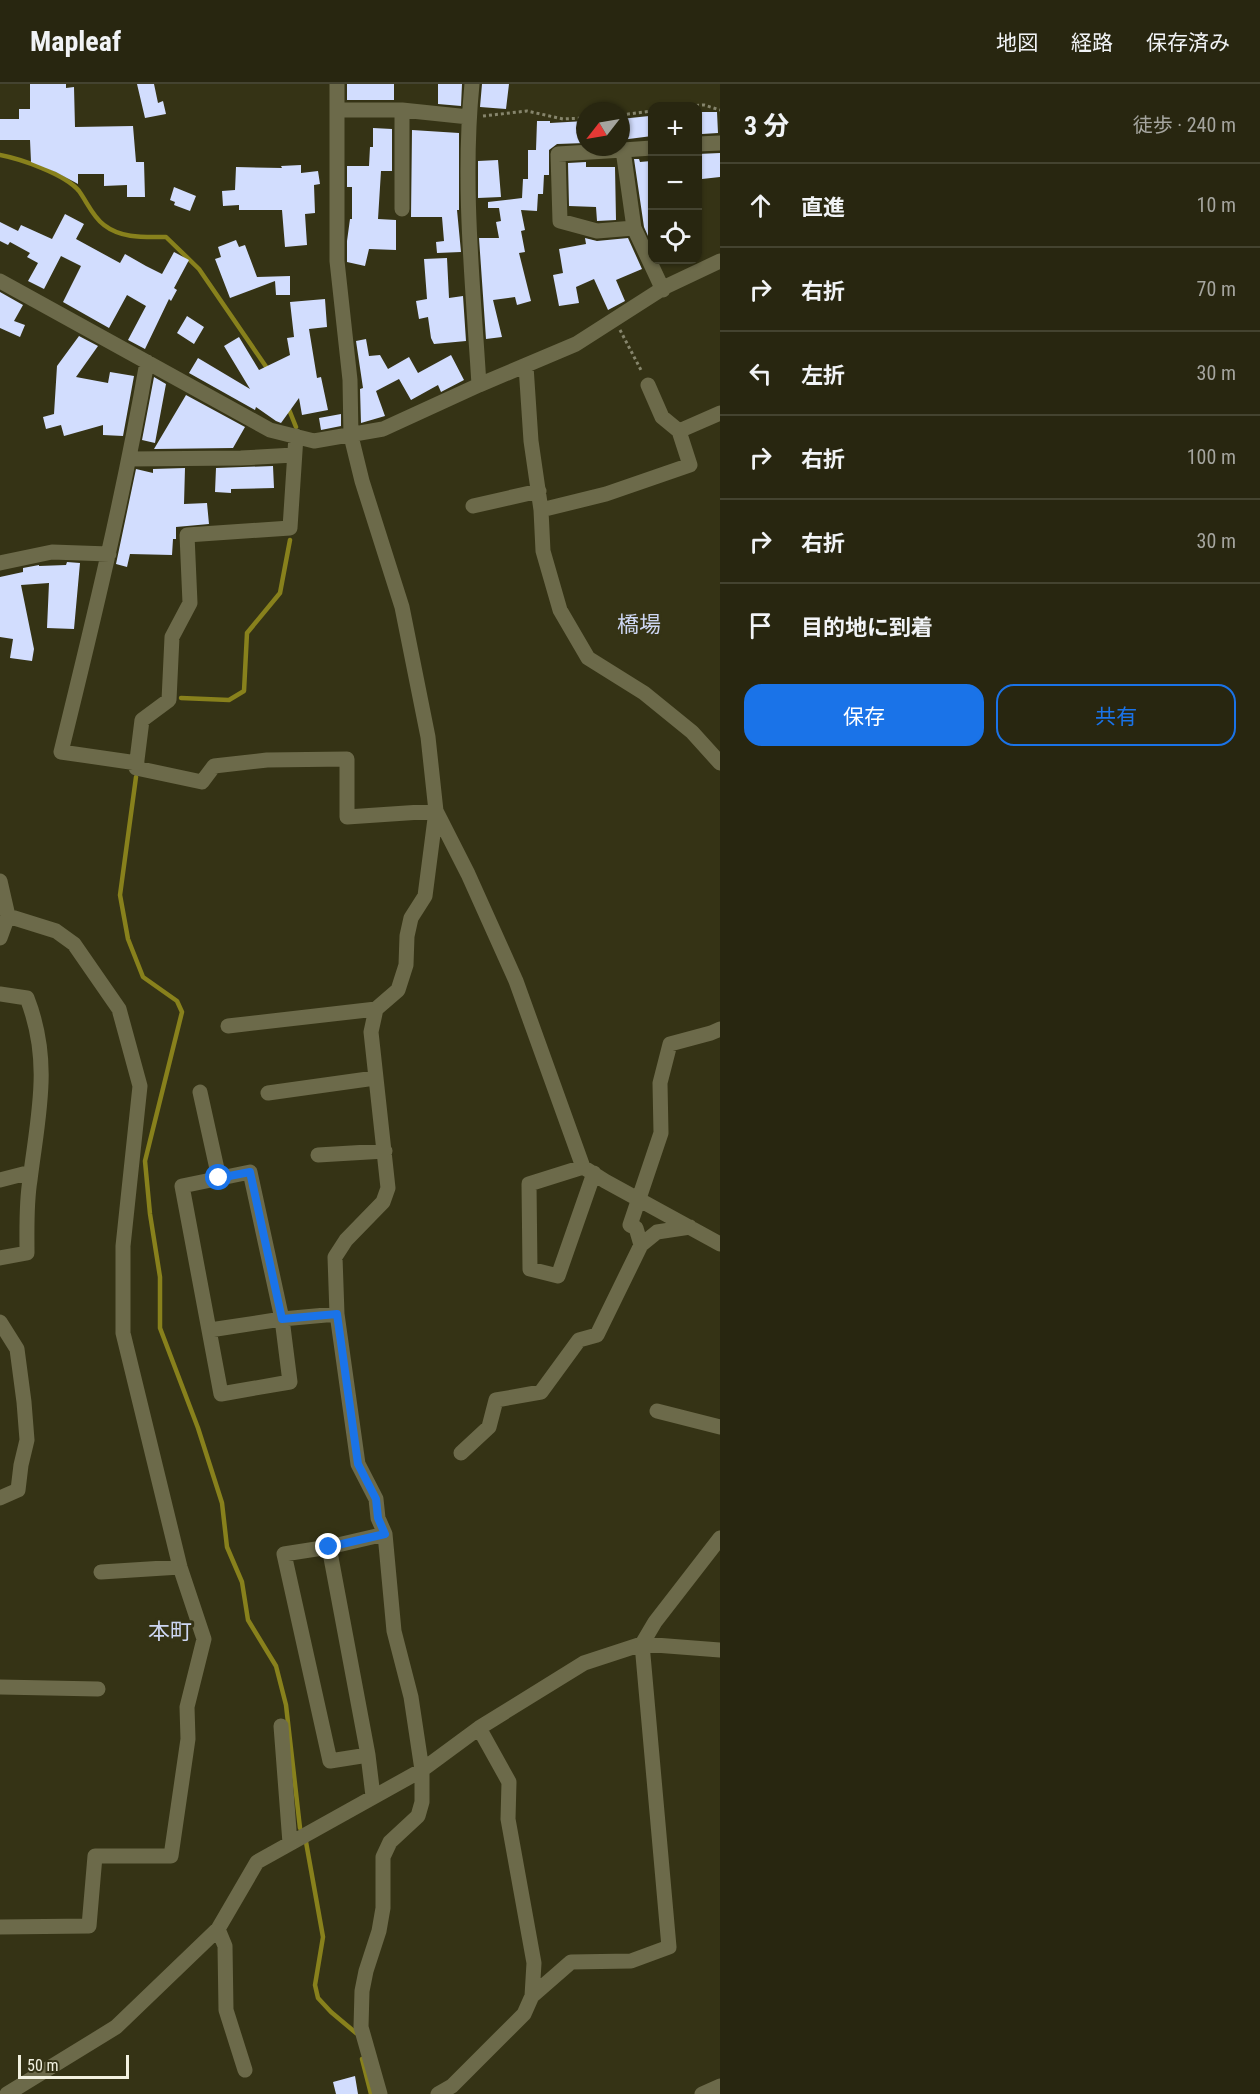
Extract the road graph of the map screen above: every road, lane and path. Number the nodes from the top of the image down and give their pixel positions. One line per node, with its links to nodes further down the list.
1 (338, 84): 4 (street)
2 (472, 84): 9 (street)
3 (702, 105): 6 (path)
4 (338, 110): 5 (street); 30 (street)
5 (402, 110): 9 (street); 17 (street)
6 (720, 110)
7 (648, 112): 8 (path)
8 (630, 114)
9 (469, 117): 10 (path); 25 (street)
10 (576, 118)
11 (720, 143): 12 (street)
12 (702, 144)
13 (648, 148): 14 (street)
14 (630, 150)
15 (576, 153): 18 (street)
16 (624, 156): 18 (street)
17 (402, 209)
18 (634, 228): 21 (street)
19 (720, 261): 21 (street)
20 (0, 281): 23 (street)
21 (663, 290): 22 (street)
22 (614, 320): 24 (street); 26 (path)
23 (147, 362): 29 (street); 32 (street)
24 (526, 366): 25 (street); 33 (street)
25 (479, 385): 30 (street)
26 (648, 385): 28 (street)
27 (720, 413): 28 (street)
28 (679, 431): 35 (street)
29 (296, 436): 30 (street); 31 (street)
30 (351, 436): 40 (street)
31 (294, 455): 32 (street); 39 (street)
32 (130, 459): 36 (street)
33 (538, 490): 34 (street); 35 (street)
34 (473, 506)
35 (541, 510): 38 (street)
36 (110, 554): 37 (street); 39 (street)
37 (0, 563)
38 (720, 762)
39 (136, 764): 40 (street)
40 (436, 811): 45 (street); 53 (street)
41 (0, 881): 42 (street)
42 (8, 916): 43 (street); 73 (street)
43 (0, 938)
44 (0, 994): 54 (street)
45 (376, 1009): 46 (street); 48 (street)
46 (228, 1026)
47 (720, 1029): 57 (street)
48 (375, 1078): 50 (street); 51 (street)
49 (200, 1092): 55 (street)
50 (268, 1093)
51 (385, 1151): 52 (street); 62 (street)
52 (318, 1155)
53 (589, 1170): 53 (street); 57 (street)
54 (31, 1172): 56 (street); 61 (street)
55 (219, 1178): 63 (street); 65 (street)
56 (0, 1180)
57 (639, 1199): 58 (street); 60 (street)
58 (690, 1227): 59 (street); 60 (street)
59 (720, 1244)
60 (641, 1245): 68 (street)
61 (0, 1258)
62 (337, 1314): 63 (street); 70 (street)
63 (282, 1319): 65 (street); 65 (street)
64 (0, 1322): 69 (street)
65 (210, 1330)
66 (657, 1411): 67 (street)
67 (720, 1427)
68 (461, 1453)
69 (0, 1498)
70 (385, 1534): 72 (street); 82 (street)
71 (720, 1538): 75 (street)
72 (329, 1547): 81 (street); 81 (street)
73 (180, 1567): 74 (street); 85 (street)
74 (101, 1572)
75 (642, 1644): 76 (street); 80 (street); 87 (street)
76 (720, 1650)
77 (0, 1687): 78 (street)
78 (98, 1689)
79 (281, 1726): 84 (street)
80 (479, 1728): 82 (street); 87 (street)
81 (368, 1755): 83 (street)
82 (422, 1770): 83 (street); 91 (street)
83 (373, 1796): 84 (street)
84 (290, 1843): 86 (street)
85 (0, 1927)
86 (218, 1929): 88 (street); 90 (street)
87 (532, 1996): 92 (street)
88 (245, 2070)
89 (720, 2086): 93 (street)
90 (7, 2094)
91 (380, 2094)
92 (438, 2094)
93 (702, 2094)

